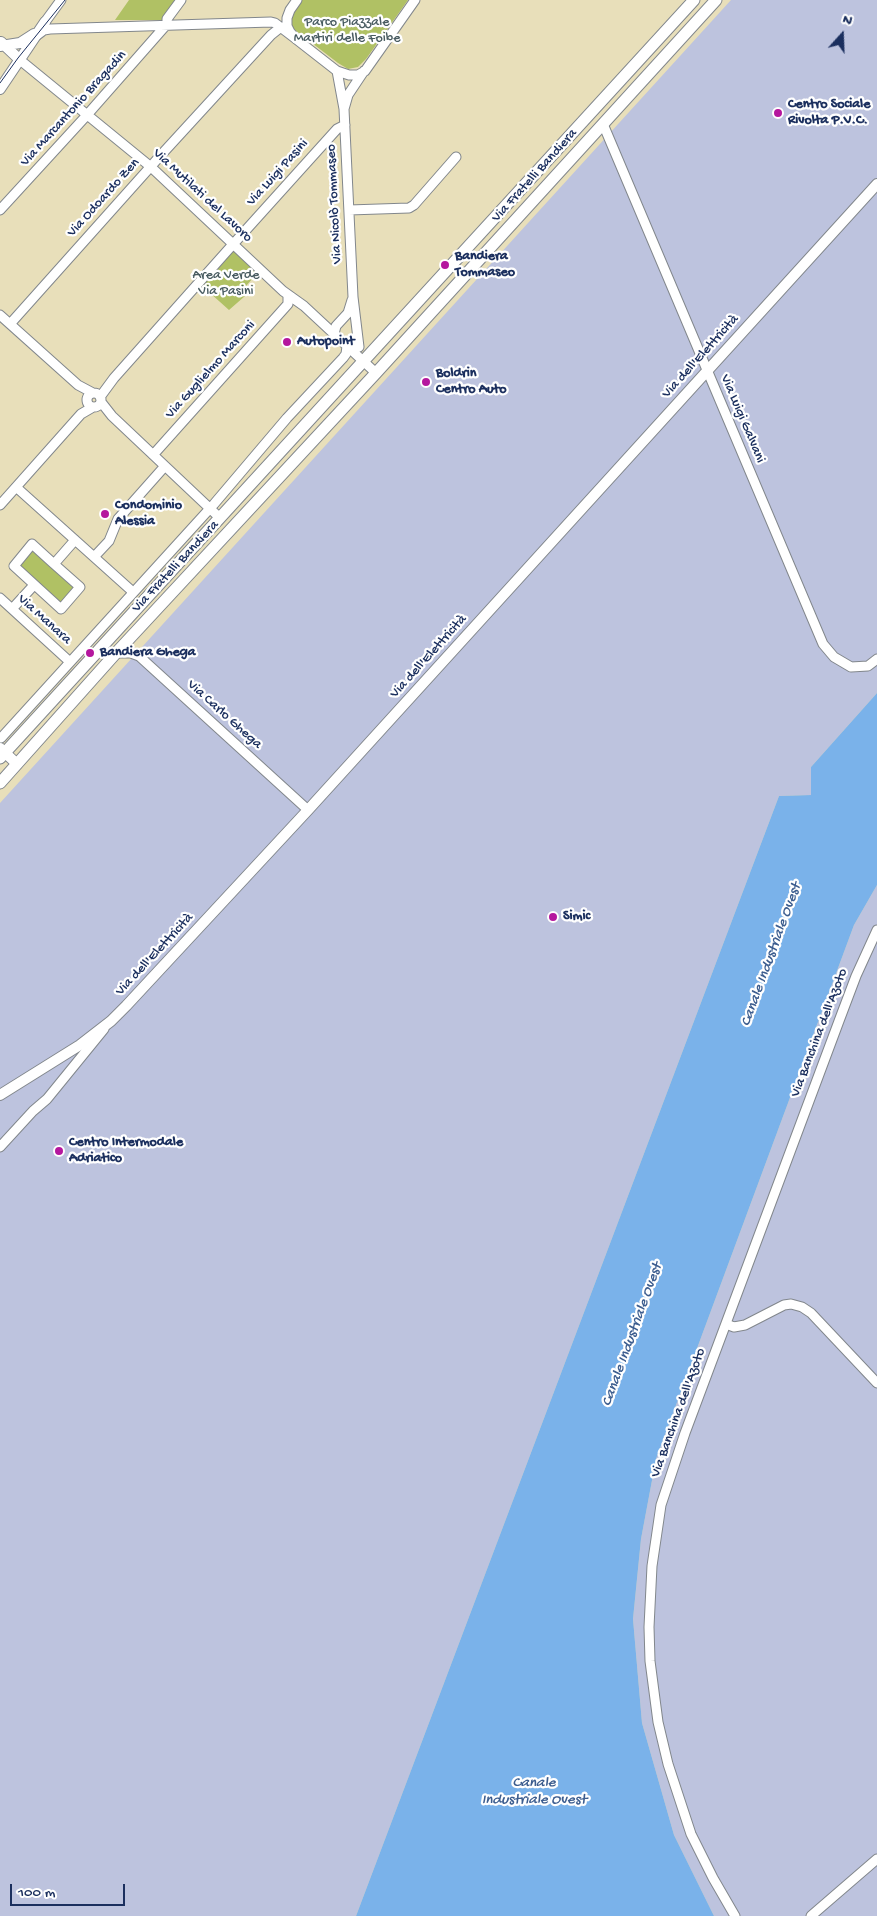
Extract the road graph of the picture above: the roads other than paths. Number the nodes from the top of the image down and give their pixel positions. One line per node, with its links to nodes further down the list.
1 (61, 0): 7 (street)
2 (180, 0): 8 (street, Via Marcantonio Bragadin)
3 (298, 0): 11 (street)
4 (415, 0): 14 (street)
5 (694, 0): 34 (main road, Via Fratelli Bandiera)
6 (716, 0): 19 (main road, Via Fratelli Bandiera)
7 (44, 22): 10 (street); 12 (street)
8 (167, 24): 9 (street); 10 (street); 18 (street, Via Marcantonio Bragadin)
9 (281, 27): 11 (street); 22 (street, Via Odoardo Zen)
10 (36, 36): 13 (street)
11 (296, 39): 15 (street)
12 (1, 44): 13 (street)
13 (20, 60): 16 (street); 18 (street, Via Mutilati del Lavoro)
14 (365, 70): 15 (street); 17 (street)
15 (337, 71): 17 (street, Via Nicolò Tommaseo)
16 (0, 89)
17 (344, 109): 20 (street, Via Nicolò Tommaseo)
18 (87, 115): 22 (street, Via Mutilati del Lavoro); 24 (street, Via Marcantonio Bragadin)
19 (603, 124): 35 (street, Via Luigi Galvani); 36 (main road, Via Fratelli Bandiera)
20 (345, 125): 25 (street, Via Nicolò Tommaseo); 26 (street, Via Luigi Pasini)
21 (456, 157): 25 (street)
22 (151, 167): 26 (street, Via Mutilati del Lavoro); 30 (street, Via Odoardo Zen)
23 (877, 184): 35 (street, Via dell'Elettricità)
24 (0, 210)
25 (349, 210): 28 (street, Via Nicolò Tommaseo)
26 (233, 244): 27 (street, Via Mutilati del Lavoro); 37 (street, Via Luigi Pasini)
27 (288, 299): 31 (street); 38 (street, Via Guglielmo Marconi)
28 (352, 314): 31 (street, Via Nicolò Tommaseo); 32 (street, Via Nicolò Tommaseo)
29 (0, 315): 30 (street)
30 (10, 324): 37 (street)
31 (334, 334): 33 (street)
32 (358, 344): 33 (street); 34 (street, Via Nicolò Tommaseo)
33 (347, 346): 34 (street); 42 (street, Via Fratelli Bandiera)
34 (362, 359): 36 (street); 43 (main road, Via Fratelli Bandiera)
35 (707, 370): 53 (street, Via Luigi Galvani); 58 (street, Via dell'Elettricità)
36 (376, 372): 51 (main road, Via Fratelli Bandiera)
37 (94, 400): 38 (street); 40 (street, Via Luigi Pasini)
38 (153, 454): 39 (street)
39 (165, 466): 42 (street); 45 (street)
40 (16, 486): 41 (street, Via Luigi Pasini); 44 (street)
41 (0, 505)
42 (210, 508): 43 (street); 48 (street, Via Fratelli Bandiera)
43 (220, 518): 55 (main road, Via Fratelli Bandiera)
44 (75, 540): 45 (street); 46 (street)
45 (94, 557): 48 (street)
46 (54, 564): 47 (street); 47 (street)
47 (34, 585): 50 (street)
48 (133, 592): 52 (street, Via Fratelli Bandiera)
49 (0, 598): 50 (street, Via Manara)
50 (12, 609): 52 (street, Via Manara)
51 (116, 653): 56 (main road, Via Fratelli Bandiera); 58 (street, Via Carlo Ghega)
52 (70, 662): 54 (street, Via Fratelli Bandiera)
53 (874, 662)
54 (0, 738)
55 (2, 753): 56 (street)
56 (17, 764): 57 (main road, Via Fratelli Bandiera)
57 (0, 783)
58 (308, 810): 60 (street, Via dell'Elettricità)
59 (877, 930): 63 (street, Via Banchina dell'Azoto)
60 (111, 1021): 61 (street); 62 (street, Via dell'Elettricità)
61 (0, 1095)
62 (0, 1147)
63 (726, 1324): 64 (street); 66 (street, Via Banchina dell'Azoto)
64 (877, 1383)
65 (877, 1859): 67 (street)
66 (735, 1916)
67 (811, 1916)

